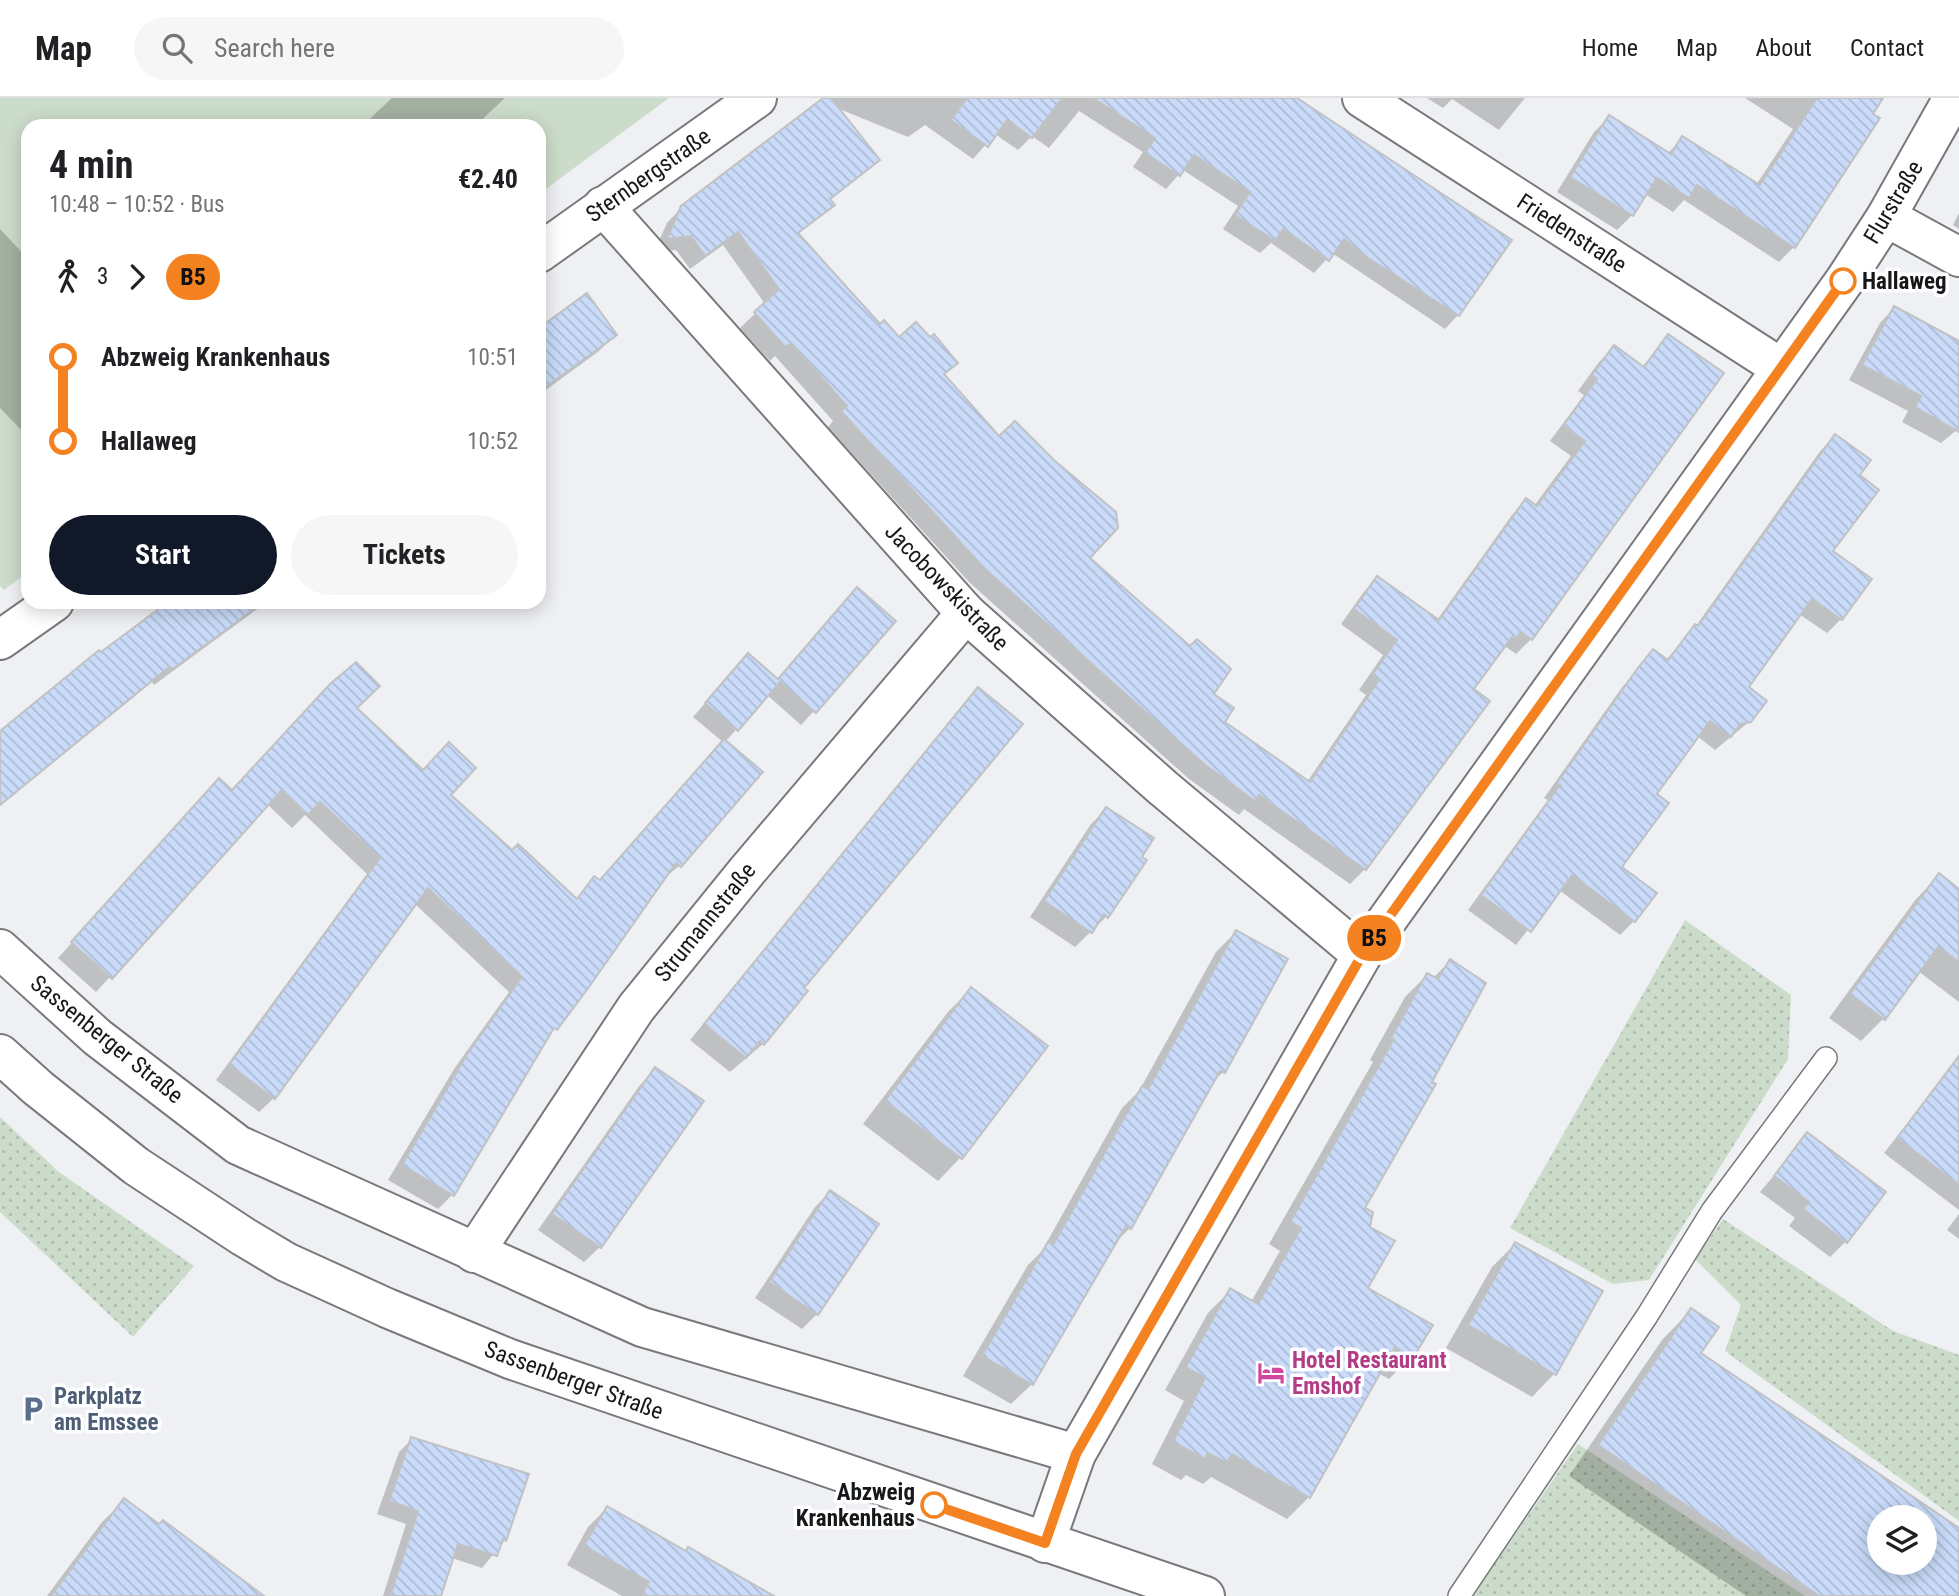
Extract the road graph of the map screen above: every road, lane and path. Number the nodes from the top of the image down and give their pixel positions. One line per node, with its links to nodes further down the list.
1 (757, 98): 4 (street, Sternbergstraße)
2 (1362, 98): 8 (street, Friedenstraße)
3 (1953, 98): 5 (street, Flurstraße)
4 (603, 206): 6 (street, Sternbergstraße); 10 (street, Jacobowskistraße)
5 (1886, 217): 7 (street); 8 (street, Flurstraße)
6 (546, 248)
7 (1959, 257)
8 (1781, 368): 13 (street, Flurstraße)
9 (44, 609): 11 (street)
10 (966, 613): 13 (street, Jacobowskistraße); 16 (street, Strumannstraße)
11 (0, 640)
12 (0, 949): 16 (street, Sassenberger Straße)
13 (1362, 955): 17 (street, Flurstraße)
14 (0, 1054): 18 (street, Sassenberger Straße)
15 (1826, 1058): 20 (lane)
16 (474, 1253): 17 (street, Sassenberger Straße)
17 (1076, 1454): 18 (street, Flurstraße)
18 (1045, 1543): 19 (street, Sassenberger Straße)
19 (1205, 1596)
20 (1459, 1596)

